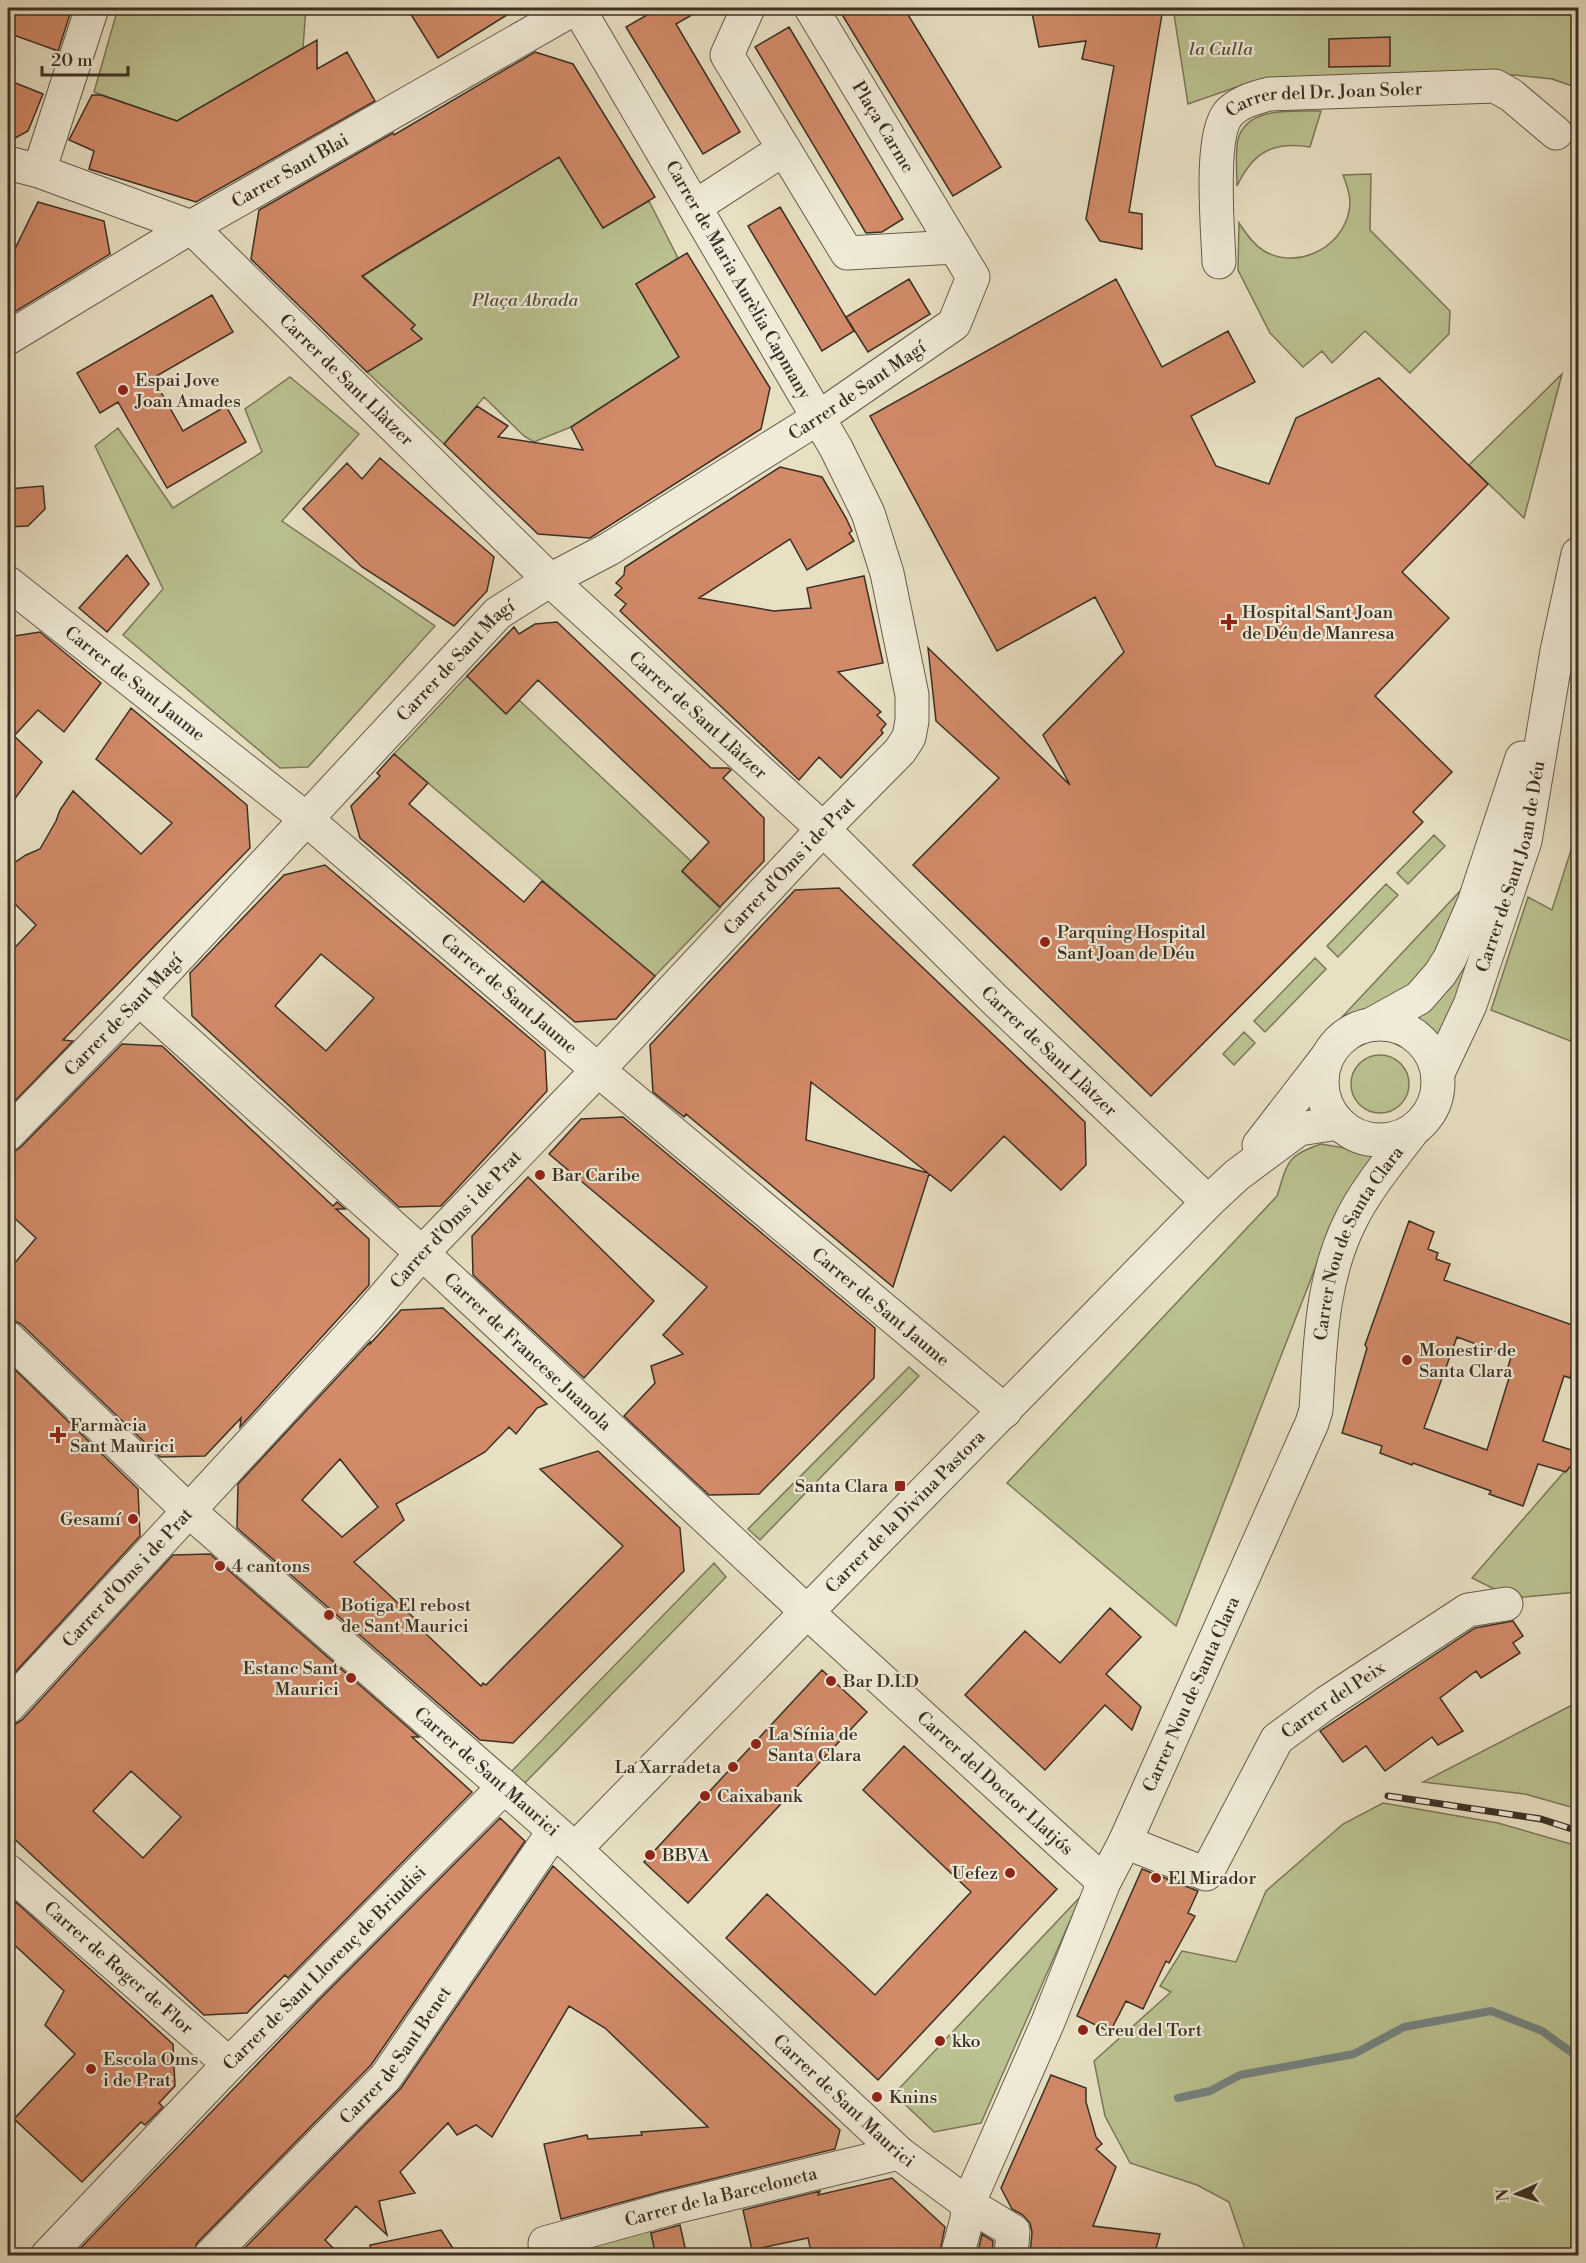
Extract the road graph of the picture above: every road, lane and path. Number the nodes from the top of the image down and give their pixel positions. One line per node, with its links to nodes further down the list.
1 (92, 8): 8 (street)
2 (577, 8): 9 (street, Carrer de Maria Aurèlia Capmany); 10 (street, Carrer Sant Blai)
3 (748, 8): 6 (street)
4 (811, 8): 11 (street, Plaça Carme)
5 (1556, 133): 12 (street, Carrer del Dr. Joan Soler)
6 (784, 149): 9 (street); 11 (street)
7 (8, 163): 8 (street)
8 (39, 171): 10 (street)
9 (696, 206): 15 (street, Carrer de Maria Aurèlia Capmany)
10 (190, 227): 14 (street, Carrer Sant Blai); 17 (street, Carrer de Sant Llàtzer)
11 (955, 247): 13 (street, Plaça Carme)
12 (1219, 262)
13 (973, 277): 15 (street, Carrer de Sant Magí)
14 (8, 338)
15 (818, 418): 17 (street, Carrer de Sant Magí); 20 (street, Carrer de Maria Aurèlia Capmany)
16 (1578, 554): 19 (street, Carrer de Sant Joan de Déu)
17 (550, 580): 21 (street, Carrer de Sant Magí); 22 (street, Carrer de Sant Llàtzer)
18 (9, 587): 21 (street, Carrer de Sant Jaume)
19 (1557, 651): 24 (street, Carrer de Sant Joan de Déu); 27 (street, Carrer de Sant Joan de Déu)
20 (909, 737): 22 (street, Carrer d'Oms i de Prat)
21 (305, 818): 23 (street, Carrer de Sant Magí); 26 (street, Carrer de Sant Jaume)
22 (823, 829): 26 (street, Carrer d'Oms i de Prat); 32 (street, Carrer de Sant Llàtzer)
23 (139, 999): 30 (street, Carrer de Sant Magí); 33 (street, Carrer de Francesc Juanola)
24 (1372, 1024): 25 (street); 27 (street)
25 (1331, 1051): 28 (street); 31 (street, Carrer de la Divina Pastora)
26 (598, 1070): 33 (street, Carrer d'Oms i de Prat); 35 (street, Carrer de Sant Jaume)
27 (1438, 1073): 29 (street)
28 (1339, 1123): 29 (street); 31 (street, Carrer de la Divina Pastora)
29 (1411, 1132): 42 (street, Carrer Nou de Santa Clara)
30 (8, 1134)
31 (1237, 1174): 32 (street, Carrer de la Divina Pastora)
32 (1208, 1202): 35 (street, Carrer de la Divina Pastora)
33 (422, 1253): 36 (street, Carrer d'Oms i de Prat); 38 (street, Carrer de Francesc Juanola)
34 (8, 1338): 36 (street, Carrer de Sant Maurici)
35 (1005, 1411): 38 (street, Carrer de la Divina Pastora)
36 (188, 1510): 39 (street, Carrer d'Oms i de Prat); 40 (street, Carrer de Sant Maurici)
37 (1506, 1604): 42 (street, Carrer del Peix)
38 (806, 1611): 41 (street, Carrer de la Divina Pastora); 44 (street, Carrer del Doctor Llatjós)
39 (8, 1707)
40 (504, 1786): 41 (street, Carrer de Sant Maurici); 45 (street, Carrer de Sant Llorenç de Brindisi)
41 (565, 1840): 46 (street, Carrer de Sant Maurici); 50 (street, Carrer de Sant Benet)
42 (1125, 1842): 44 (street, Carrer Nou de Santa Clara)
43 (8, 1871): 45 (street, Carrer de Roger de Flor)
44 (1104, 1882): 47 (street, Carrer Nou de Santa Clara)
45 (229, 2064): 49 (street, Carrer de Sant Llorenç de Brindisi)
46 (899, 2153): 47 (street, Carrer de Sant Maurici); 48 (street, Carrer de la Barceloneta)
47 (968, 2204): 51 (street, Carrer Nou de Santa Clara); 52 (street, Carrer de Sant Maurici)
48 (545, 2249)
49 (47, 2256)
50 (210, 2256)
51 (957, 2256)
52 (1011, 2256)

